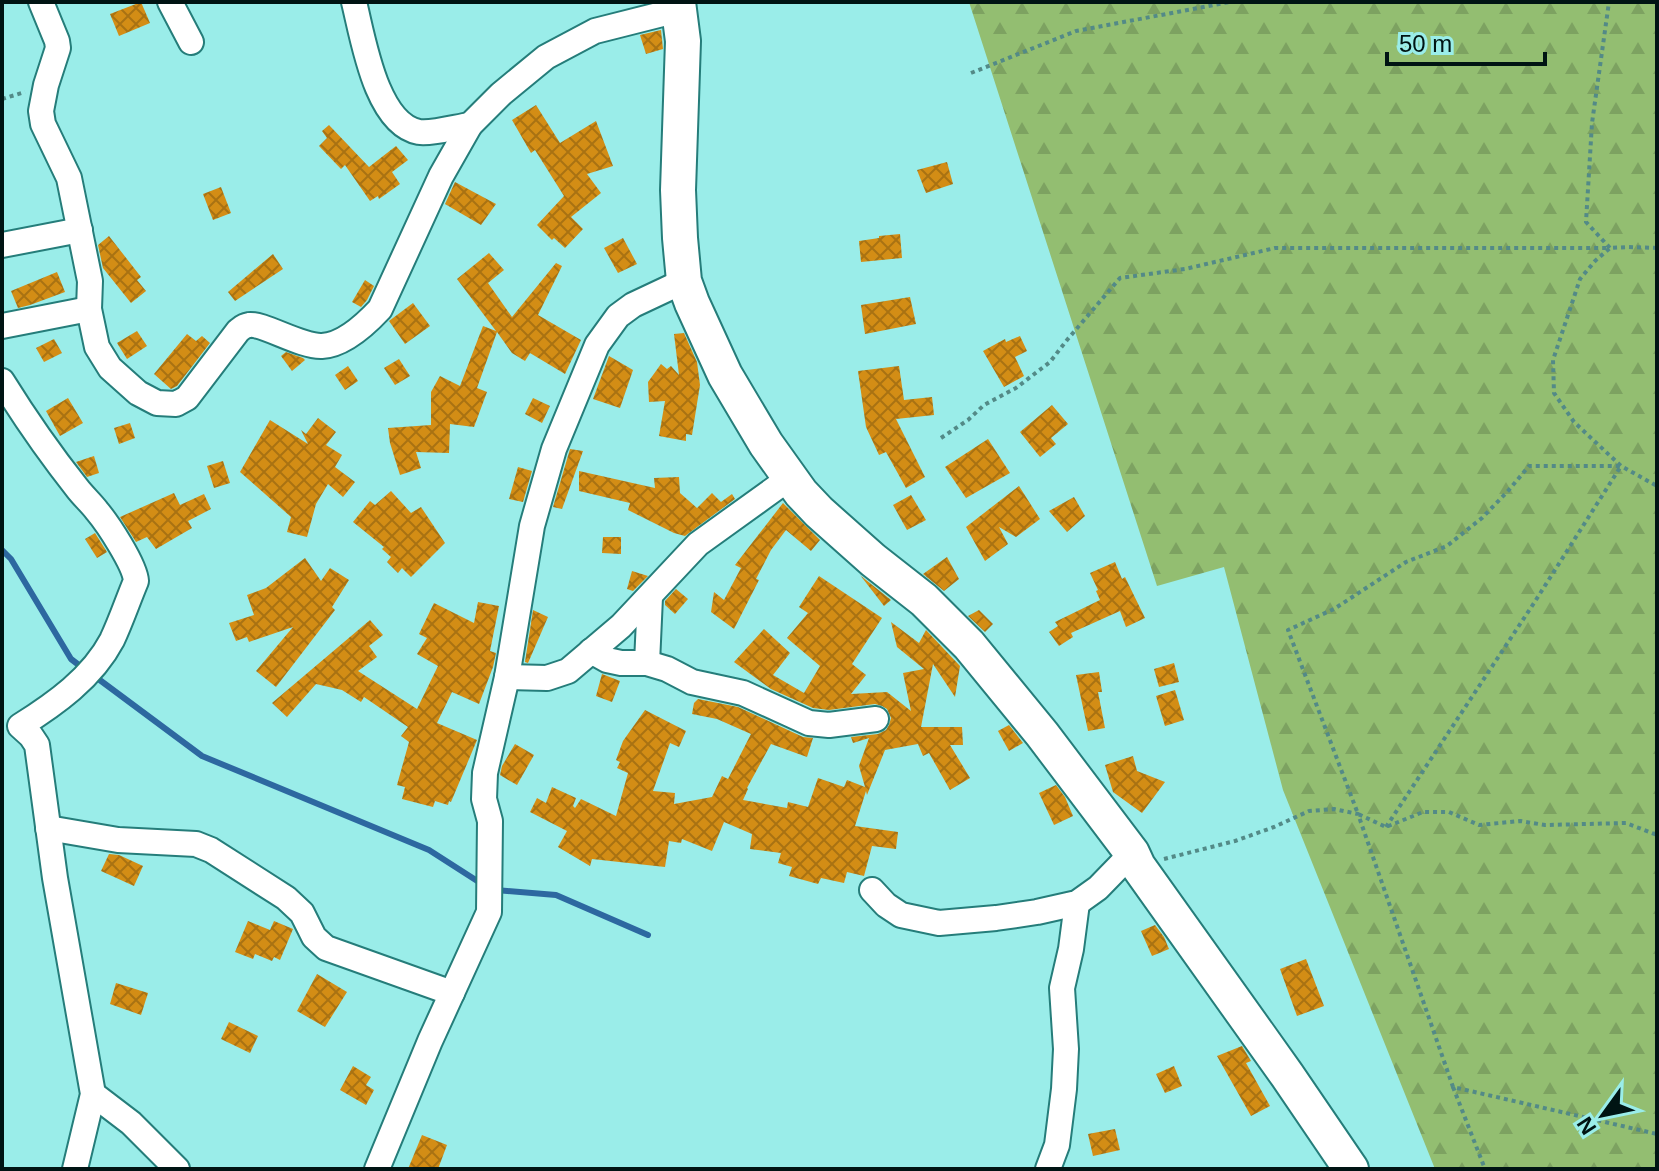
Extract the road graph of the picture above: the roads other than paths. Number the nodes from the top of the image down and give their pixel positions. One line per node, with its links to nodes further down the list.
1 (41, 2): 7 (street)
2 (170, 2): 5 (street)
3 (354, 2): 6 (street)
4 (678, 6): 6 (street); 9 (street)
5 (191, 42)
6 (470, 125): 10 (street)
7 (80, 230): 8 (street); 10 (street)
8 (2, 245)
9 (684, 281): 13 (street); 17 (street)
10 (89, 309): 11 (street)
11 (2, 326)
12 (2, 381): 19 (street)
13 (791, 477): 14 (street); 21 (street)
14 (650, 597): 15 (street); 16 (street)
15 (591, 651): 16 (street); 17 (street)
16 (647, 663): 18 (street)
17 (507, 677): 24 (street)
18 (876, 719)
19 (11, 725): 20 (street)
20 (48, 828): 24 (street); 25 (street)
21 (1135, 860): 23 (street); 30 (street)
22 (872, 890): 23 (street)
23 (1077, 903): 29 (street)
24 (452, 993): 28 (street)
25 (93, 1094): 26 (street); 27 (street)
26 (75, 1169)
27 (177, 1169)
28 (377, 1169)
29 (1048, 1169)
30 (1351, 1169)

